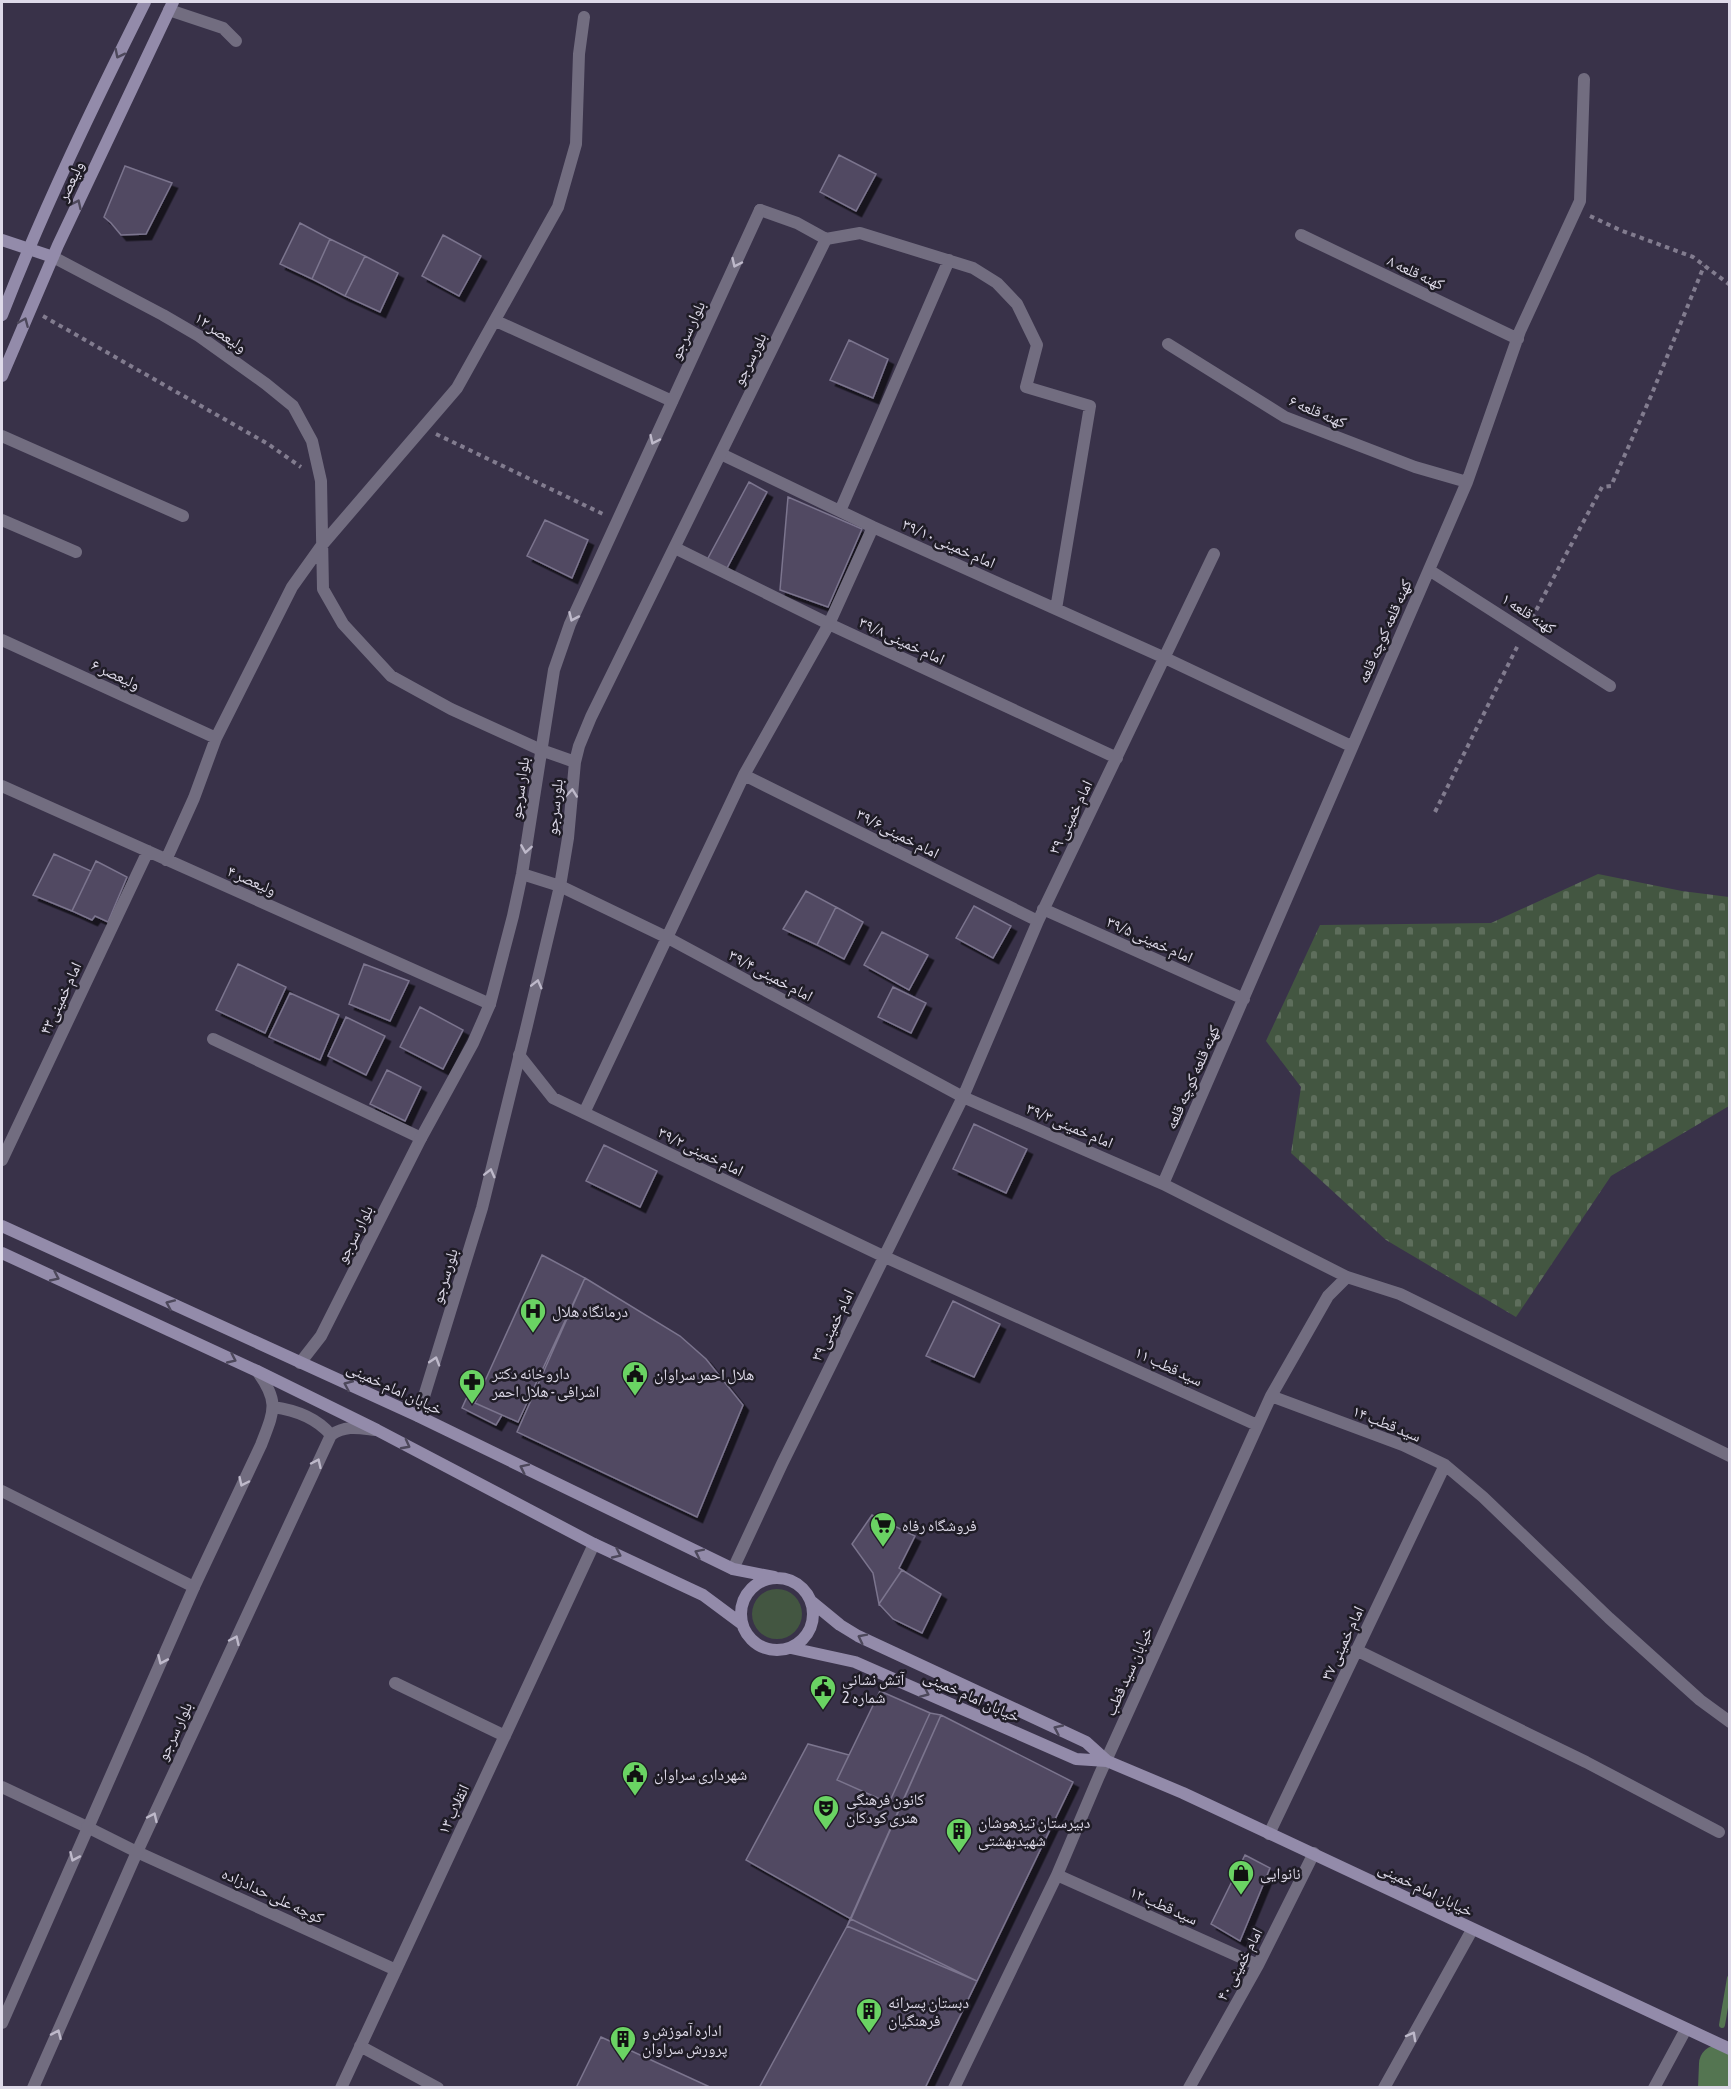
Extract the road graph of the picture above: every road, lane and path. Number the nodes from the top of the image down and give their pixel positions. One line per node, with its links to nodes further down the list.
1 (145, 2): 10 (main road, ولیعصر, one-way to 10)
2 (171, 6): 4 (street); 11 (main road, ولیعصر, one-way to 2)
3 (584, 17): 17 (street)
4 (236, 41)
5 (1584, 79): 6 (street, کهنه قلعه کوچه قلعه)
6 (1576, 209): 13 (path); 18 (street, کهنه قلعه کوچه قلعه)
7 (1301, 235): 18 (street, کهنه قلعه ۸)
8 (826, 239): 12 (street); 21 (street, بلوار سرجو, one-way to 21); 24 (street, بلورسرجو)
9 (2, 240): 10 (main road)
10 (28, 248): 11 (main road); 16 (main road, ولیعصر)
11 (53, 257): 15 (main road, ولیعصر); 25 (street, ولیعصر ۱۲)
12 (949, 260): 27 (street); 37 (street)
13 (1704, 266): 14 (path); 39 (path)
14 (1730, 285)
15 (30, 308): 20 (main road, ولیعصر, one-way to 15); 25 (path)
16 (2, 315)
17 (496, 321): 21 (street); 22 (street)
18 (1518, 339): 26 (street, کهنه قلعه کوچه قلعه)
19 (1168, 344): 26 (street, کهنه قلعه ۶)
20 (2, 376)
21 (672, 401): 30 (street, بلوار سرجو, one-way to 30)
22 (425, 428): 30 (path); 32 (street)
23 (2, 436): 28 (street)
24 (721, 454): 27 (street, امام خمینی ۳۹/۱۰); 33 (street, بلورسرجو)
25 (321, 481): 32 (street, ولیعصر ۱۲)
26 (1467, 482): 36 (street, کهنه قلعه کوچه قلعه)
27 (840, 511): 31 (street, امام خمینی ۳۹/۱۰)
28 (183, 516)
29 (2, 520): 34 (street)
30 (617, 521): 45 (street, بلوار سرجو, one-way to 45)
31 (873, 527): 37 (street, امام خمینی ۳۹/۱۰); 38 (street)
32 (322, 545): 43 (street); 45 (street, ولیعصر ۱۲)
33 (675, 548): 38 (street, امام خمینی ۳۹/۸); 47 (street, بلورسرجو)
34 (76, 552)
35 (1214, 554): 41 (street, امام خمینی ۳۹)
36 (1429, 570): 39 (street, کهنه قلعه ۱); 44 (street, کهنه قلعه کوچه قلعه)
37 (1056, 609): 41 (street, امام خمینی ۳۹/۱۰)
38 (829, 624): 46 (street, امام خمینی ۳۹/۸); 48 (street)
39 (1525, 630): 42 (street, کهنه قلعه ۱); 50 (path)
40 (2, 640): 43 (street, ولیعصر ۶)
41 (1165, 658): 44 (street, امام خمینی ۳۹/۱۰); 46 (street, امام خمینی ۳۹)
42 (1610, 686)
43 (216, 738): 52 (street)
44 (1351, 746): 58 (street, کهنه قلعه کوچه قلعه)
45 (540, 750): 47 (street, ولیعصر ۱۲); 53 (street, بلوار سرجو, one-way to 53)
46 (1117, 758): 55 (street, امام خمینی ۳۹)
47 (576, 762): 54 (street, بلورسرجو, one-way to 47)
48 (744, 775): 56 (street, امام خمینی۳۹/۶); 57 (street)
49 (2, 786): 51 (street, ولیعصر ۴)
50 (1435, 812)
51 (148, 851): 52 (street, ولیعصر ۴); 65 (street, امام خمینی۴۳)
52 (166, 860): 59 (street, ولیعصر ۴)
53 (522, 874): 54 (street, امام خمینی ۳۹/۴); 59 (street, بلوار سرجو)
54 (560, 886): 57 (street, امام خمینی ۳۹/۴); 61 (street, بلورسرجو, one-way to 54)
55 (1043, 909): 56 (street, امام خمینی ۳۹); 58 (street, امام خمینی ۳۹/۵)
56 (1038, 921): 62 (street, امام خمینی ۳۹)
57 (668, 938): 62 (street, امام خمینی ۳۹/۴); 63 (street)
58 (1244, 999): 66 (street, کهنه قلعه کوچه قلعه)
59 (490, 1004): 64 (street, بلوار سرجو)
60 (213, 1039): 64 (street)
61 (519, 1055): 63 (street, امام خمینی ۳۹/۲); 76 (street, بلورسرجو, one-way to 61)
62 (963, 1097): 66 (street, امام خمینی ۳۹/۳); 69 (street, امام خمینی۳۹)
63 (584, 1113): 69 (street, امام خمینی ۳۹/۲)
64 (421, 1138): 72 (street, بلوار سرجو)
65 (2, 1160)
66 (1163, 1184): 70 (street, امام خمینی ۳۹/۳)
67 (2, 1226): 72 (main road, خیابان امام خمینی, one-way to 67)
68 (2, 1253): 73 (main road, one-way to 73)
69 (885, 1257): 71 (street, امام خمینی ۳۹/۲); 84 (street, امام خمینی۳۹)
70 (1347, 1277): 74 (street, خیابان سید قطب); 80 (street, امام خمینی ۳۹/۳)
71 (1067, 1338): 77 (street, سید قطب ۱۱)
72 (300, 1363): 76 (main road, خیابان امام خمینی, one-way to 72)
73 (257, 1371): 75 (street); 78 (main road)
74 (1271, 1396): 77 (street, خیابان سید قطب); 81 (street, سید قطب ۱۴)
75 (273, 1407): 79 (street); 86 (street, one-way to 86)
76 (418, 1416): 84 (main road, خیابان امام خمینی, one-way to 76)
77 (1257, 1425): 94 (street, خیابان سید قطب)
78 (376, 1430): 79 (street); 83 (main road, one-way to 83)
79 (330, 1435): 99 (street, بلوار سرجو, one-way to 79)
80 (1730, 1456)
81 (1445, 1465): 90 (street, امام خمینی ۳۷); 92 (street, سید قطب ۱۴)
82 (2, 1491): 86 (street)
83 (594, 1544): 88 (main road, one-way to 88); 93 (street, انقلاب ۱۳)
84 (733, 1569): 85 (main road, خیابان امام خمینی)
85 (774, 1577): 87 (main road); 88 (main road)
86 (194, 1587): 96 (street, one-way to 96)
87 (812, 1602): 89 (main road); 94 (main road, خیابان امام خمینی, one-way to 87)
88 (742, 1624): 89 (main road)
89 (791, 1648): 94 (main road, خیابان امام خمینی, one-way to 94)
90 (1356, 1650): 97 (street); 98 (street, امام خمینی ۳۷)
91 (395, 1683): 93 (street)
92 (1730, 1722)
93 (505, 1736): 104 (street, انقلاب ۱۳)
94 (1107, 1761): 98 (main road, خیابان امام خمینی); 101 (street, خیابان سید قطب)
95 (2, 1787): 96 (street, کوچه علی حدادزاده)
96 (87, 1827): 99 (street, کوچه علی حدادزاده); 105 (street, one-way to 105)
97 (1719, 1832)
98 (1269, 1834): 100 (main road, خیابان امام خمینی)
99 (137, 1852): 104 (street, کوچه علی حدادزاده); 110 (street, بلوار سرجو, one-way to 99)
100 (1314, 1853): 102 (main road, خیابان امام خمینی); 103 (street, امام خمینی ۴۰)
101 (1057, 1875): 103 (street, سید قطب ۱۲); 109 (street, خیابان سید قطب)
102 (1472, 1930): 106 (main road, خیابان امام خمینی); 114 (street, one-way to 102)
103 (1258, 1965): 113 (street, امام خمینی ۴۰)
104 (396, 1970): 107 (street, انقلاب ۱۳)
105 (3, 2017)
106 (1686, 2030): 108 (main road, خیابان امام خمینی); 115 (street)
107 (360, 2046): 111 (street, انقلاب ۱۳); 112 (street)
108 (1730, 2049)
109 (956, 2087)
110 (33, 2088)
111 (341, 2088)
112 (438, 2088)
113 (1189, 2088)
114 (1384, 2088)
115 (1654, 2088)

